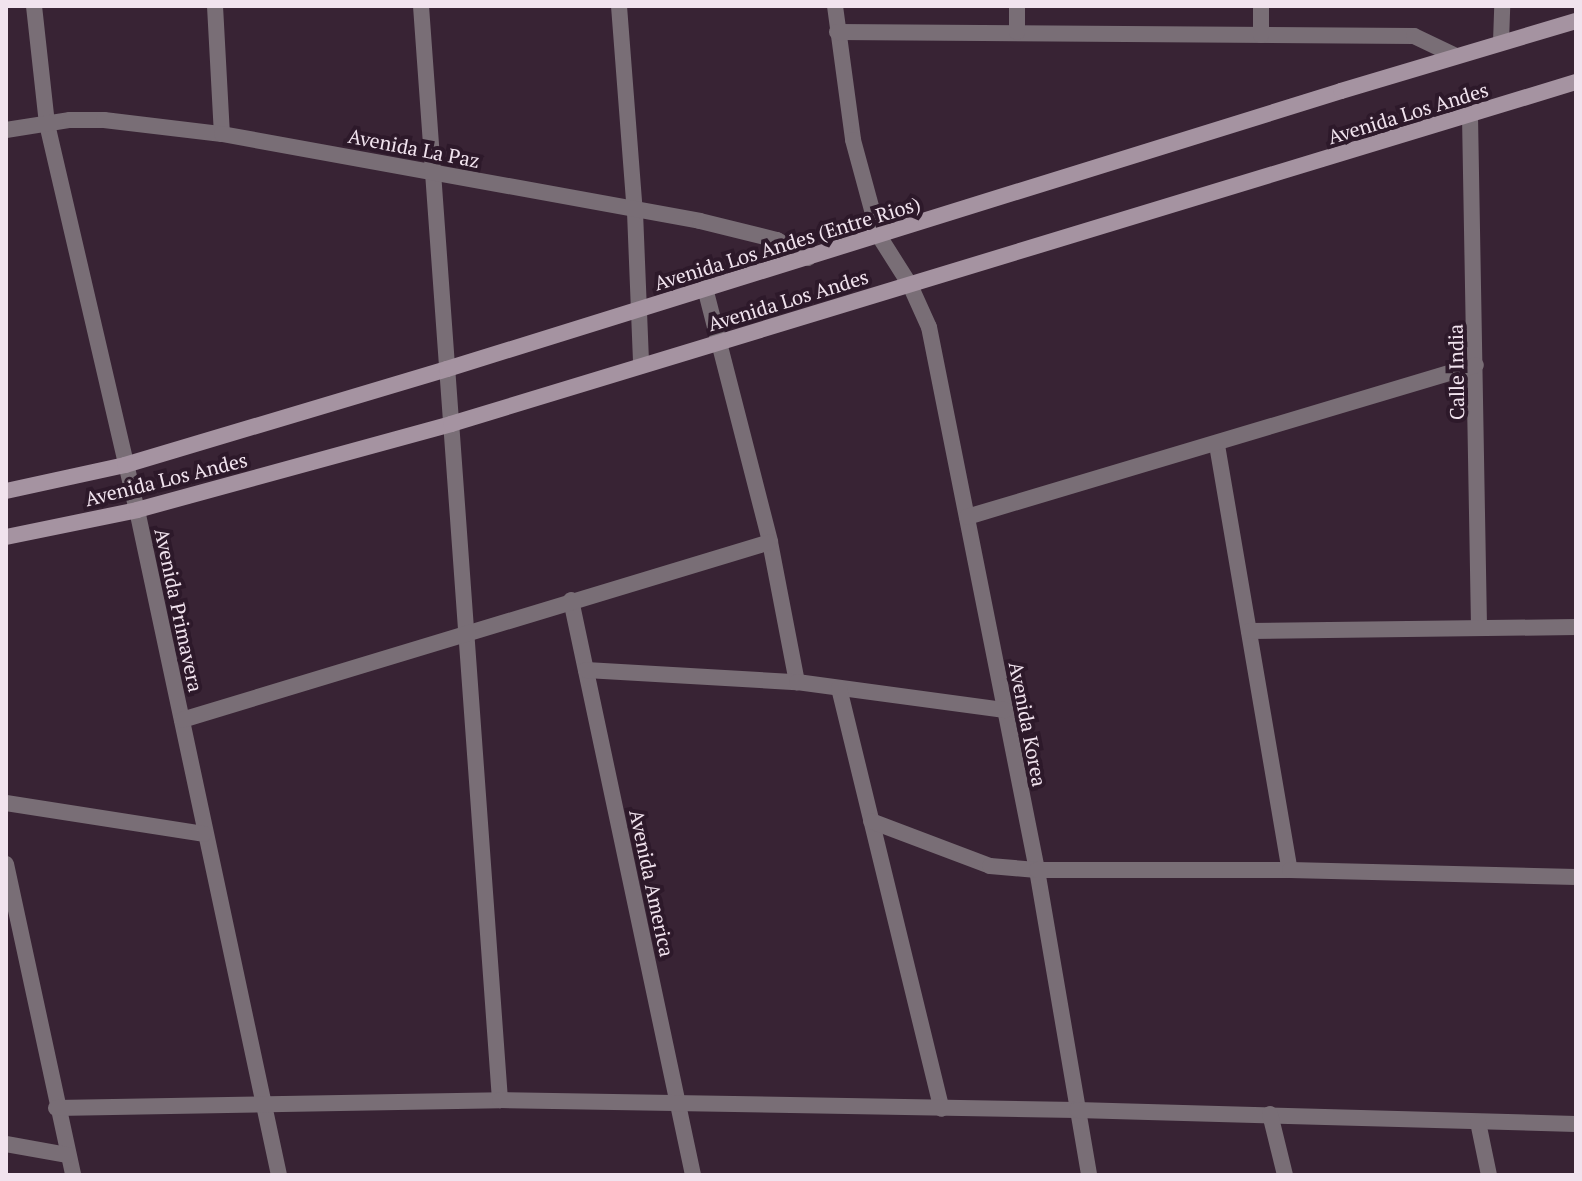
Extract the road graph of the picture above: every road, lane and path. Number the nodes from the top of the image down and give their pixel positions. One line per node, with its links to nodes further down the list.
1 (34, 6): 17 (street, Avenida Primavera)
2 (215, 6): 19 (street)
3 (421, 6): 20 (street)
4 (619, 6): 21 (street)
5 (835, 6): 10 (street, Avenida Korea)
6 (1017, 6): 11 (street)
7 (1261, 6): 12 (street)
8 (1502, 6): 13 (street)
9 (1576, 21): 13 (street, Avenida Los Andes (Entre Rios))
10 (837, 32): 11 (street); 22 (street, Avenida Korea)
11 (1017, 32): 12 (street)
12 (1261, 35): 14 (street)
13 (1501, 42): 14 (street, Avenida Los Andes (Entre Rios))
14 (1456, 56): 22 (street, Avenida Los Andes (Entre Rios))
15 (1576, 82): 16 (street, Avenida Los Andes)
16 (1470, 116): 24 (street, Avenida Los Andes); 29 (street, Calle India)
17 (47, 124): 18 (street, Avenida La Paz); 19 (street, Avenida La Paz); 33 (street, Avenida Primavera)
18 (6, 130)
19 (222, 134): 20 (street, Avenida La Paz)
20 (433, 172): 21 (street, Avenida La Paz); 30 (street)
21 (635, 212): 23 (street, Avenida La Paz); 26 (street)
22 (879, 236): 23 (street, Avenida Los Andes (Entre Rios)); 24 (street, Avenida Korea)
23 (808, 258): 25 (street, Avenida Los Andes (Entre Rios))
24 (910, 285): 27 (street, Avenida Los Andes); 36 (street, Avenida Korea)
25 (705, 288): 26 (street, Avenida Los Andes (Entre Rios)); 27 (street)
26 (639, 309): 28 (street); 30 (street, Avenida Los Andes (Entre Rios))
27 (719, 342): 28 (street, Avenida Los Andes); 38 (street)
28 (641, 364): 31 (street, Avenida Los Andes)
29 (1476, 365): 32 (street); 41 (street, Calle India)
30 (447, 369): 31 (street); 33 (street, Avenida Los Andes (Entre Rios))
31 (451, 424): 35 (street, Avenida Los Andes); 43 (street)
32 (1217, 445): 36 (street); 42 (street)
33 (125, 465): 34 (street, Avenida Los Andes (Entre Rios)); 35 (street, Avenida Primavera)
34 (6, 491)
35 (137, 510): 37 (street, Avenida Los Andes); 48 (street, Avenida Primavera)
36 (967, 517): 47 (street, Avenida Korea)
37 (6, 537)
38 (770, 542): 39 (street); 45 (street)
39 (571, 600): 43 (street); 44 (street, Avenida America)
40 (1576, 627): 41 (street)
41 (1479, 628): 42 (street)
42 (1249, 631): 54 (street)
43 (466, 632): 48 (street); 56 (street)
44 (586, 670): 45 (street); 57 (street, Avenida America)
45 (797, 682): 46 (street)
46 (839, 688): 47 (street); 50 (street)
47 (1005, 710): 53 (street, Avenida Korea)
48 (182, 720): 51 (street, Avenida Primavera)
49 (6, 803): 51 (street)
50 (871, 821): 53 (street); 60 (street)
51 (204, 834): 58 (street, Avenida Primavera)
52 (6, 864): 59 (street)
53 (1037, 870): 54 (street); 61 (street, Avenida Korea)
54 (1290, 870): 55 (street)
55 (1576, 877)
56 (500, 1100): 57 (street); 58 (street)
57 (678, 1103): 60 (street); 69 (street, Avenida America)
58 (264, 1107): 59 (street); 68 (street, Avenida Primavera)
59 (56, 1108): 66 (street)
60 (942, 1109): 61 (street)
61 (1077, 1110): 62 (street); 70 (street, Avenida Korea)
62 (1270, 1114): 63 (street); 71 (street)
63 (1478, 1122): 64 (street); 72 (street)
64 (1576, 1124)
65 (6, 1144): 66 (street)
66 (68, 1155): 67 (street)
67 (73, 1175)
68 (279, 1175)
69 (693, 1175)
70 (1089, 1175)
71 (1285, 1175)
72 (1489, 1175)

